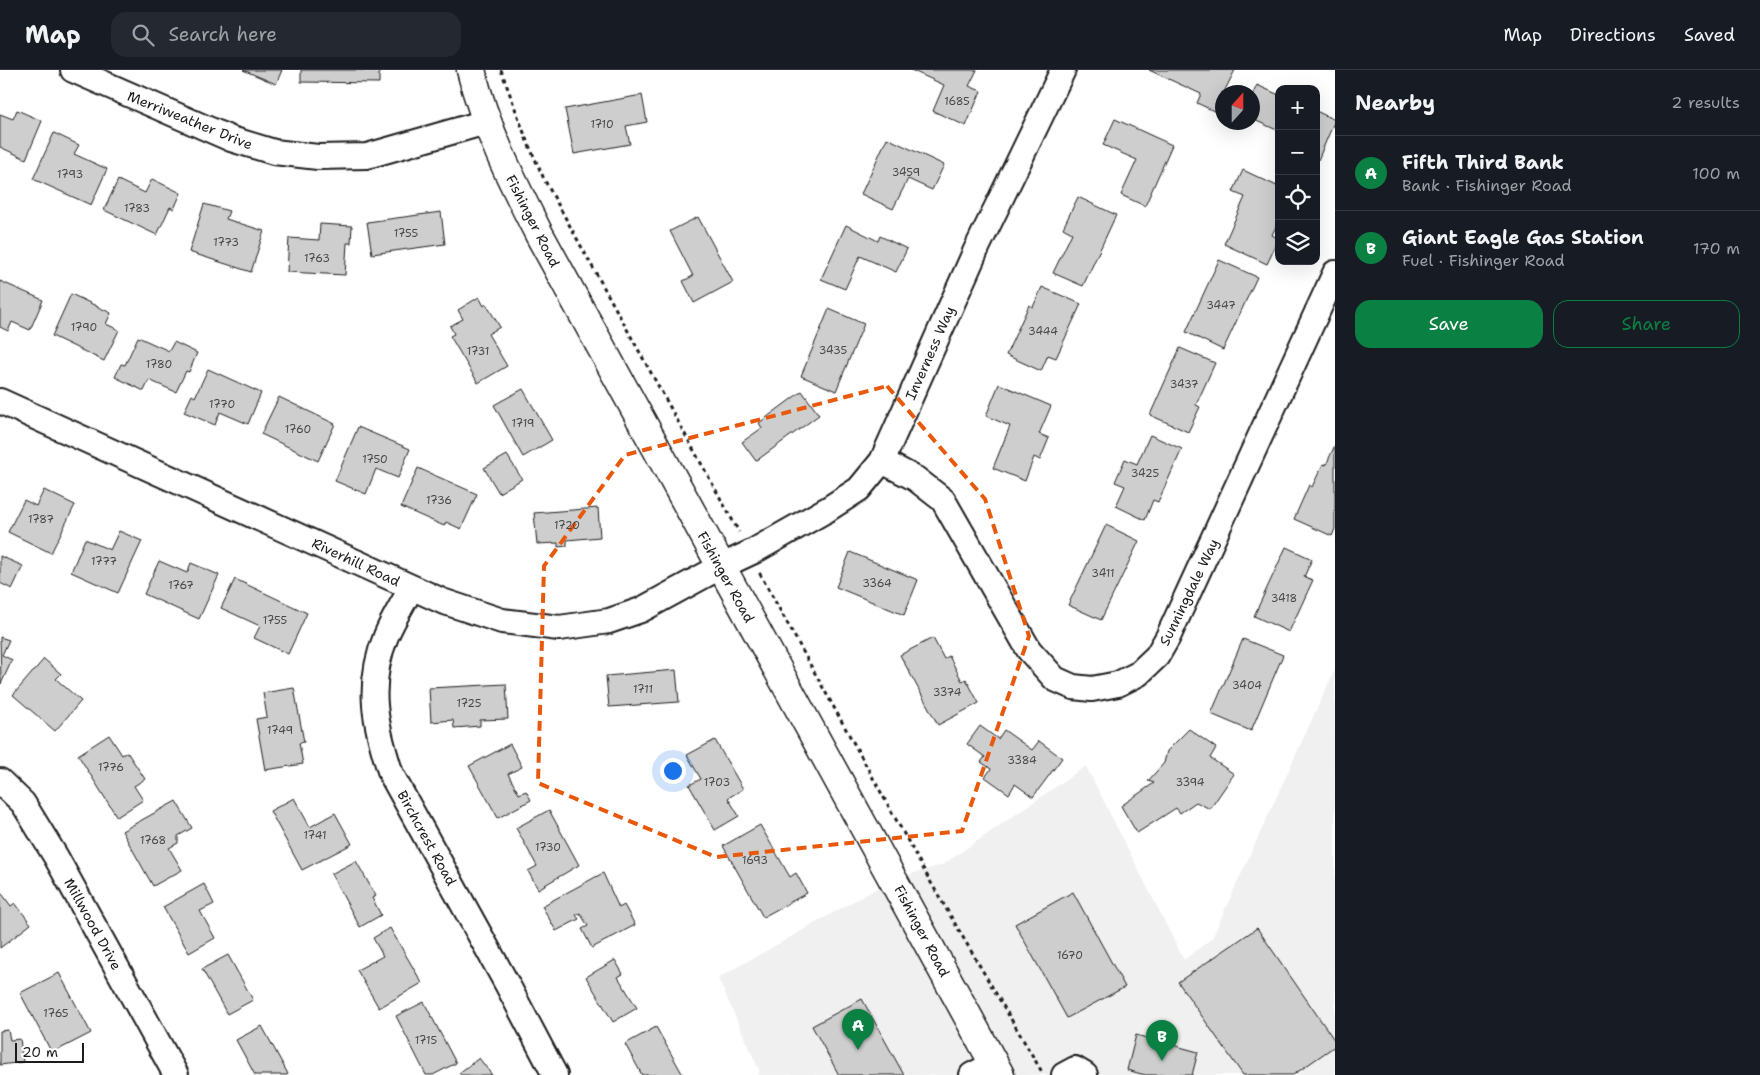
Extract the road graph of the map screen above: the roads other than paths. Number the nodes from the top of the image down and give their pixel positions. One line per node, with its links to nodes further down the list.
1 (73, 70): 4 (street, Merriweather Drive)
2 (471, 70): 4 (main road, Fishinger Road)
3 (1063, 70): 7 (street, Inverness Way)
4 (486, 122): 8 (main road, Fishinger Road)
5 (1335, 273): 7 (street, Sunningdale Way)
6 (0, 401): 9 (street, Riverhill Road)
7 (882, 461): 8 (street, Inverness Way)
8 (720, 566): 9 (street, Riverhill Road); 11 (main road, Fishinger Road)
9 (411, 588): 13 (street, Birchcrest Road)
10 (0, 781): 12 (street, Millwood Drive)
11 (989, 1071)
12 (168, 1072)
13 (555, 1075)
14 (1064, 1075): 15 (street)
15 (1085, 1075)

